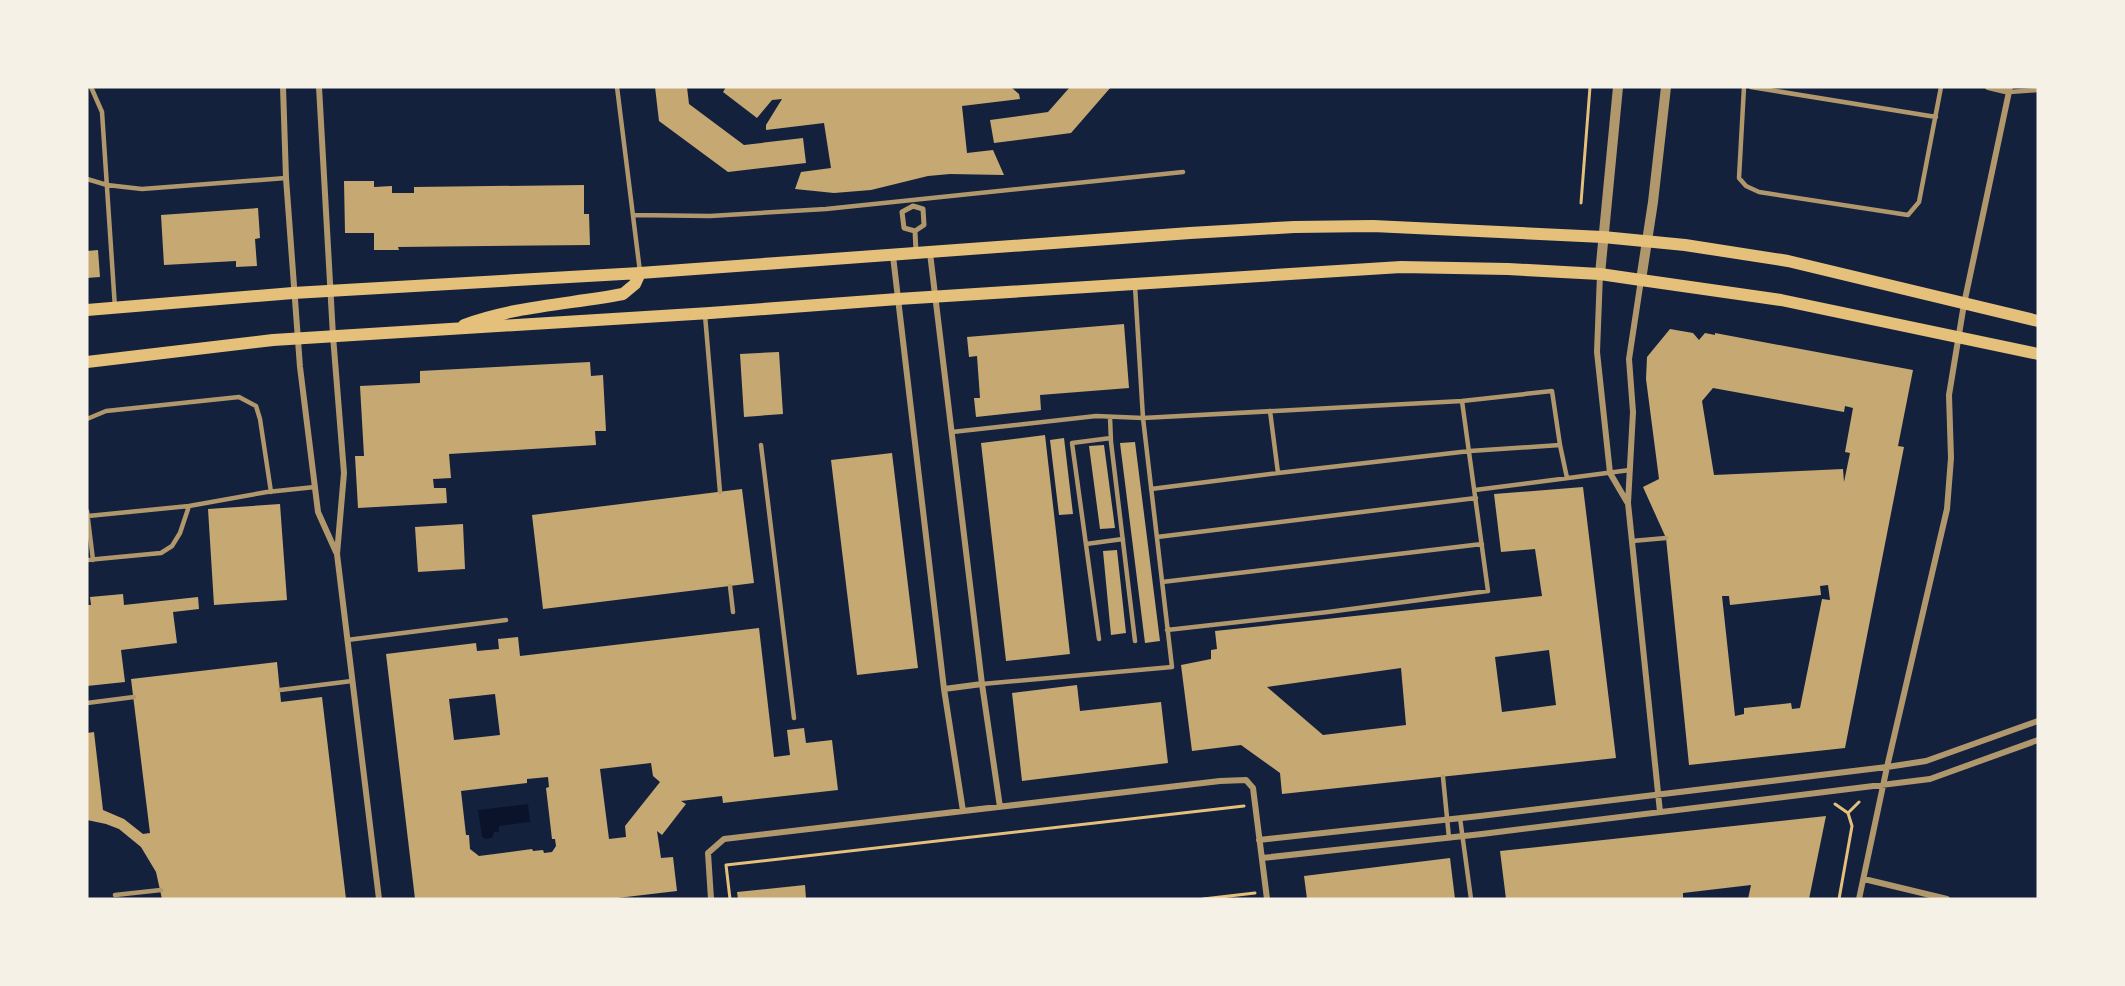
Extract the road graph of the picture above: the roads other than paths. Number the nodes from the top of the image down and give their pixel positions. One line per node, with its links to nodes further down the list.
1 (91, 87): 17 (lane)
2 (283, 87): 15 (street)
3 (319, 87): 29 (street)
4 (617, 87): 19 (lane)
5 (1618, 87): 21 (street)
6 (1666, 87): 22 (street)
7 (1744, 87): 13 (lane)
8 (1751, 87): 13 (lane)
9 (1941, 87): 13 (lane)
10 (1988, 87): 11 (street)
11 (2010, 89): 12 (lane); 33 (street)
12 (2038, 90)
13 (1936, 117)
14 (1183, 172): 18 (lane)
15 (286, 178): 17 (lane); 30 (street)
16 (87, 179): 17 (lane)
17 (107, 185): 34 (lane)
18 (913, 203): 19 (lane); 20 (street); 20 (street)
19 (633, 215): 25 (lane)
20 (915, 231): 23 (street)
21 (1604, 237): 22 (main road); 23 (main road); 26 (street)
22 (1647, 240): 27 (street); 33 (main road)
23 (923, 254): 24 (main road); 31 (street)
24 (893, 256): 25 (main road); 32 (street)
25 (640, 273): 29 (main road); 38 (main road)
26 (1600, 274): 27 (main road); 28 (main road); 56 (street)
27 (1641, 280): 40 (main road); 54 (street)
28 (1135, 284): 31 (main road); 47 (lane)
29 (331, 292): 30 (main road); 39 (street)
30 (293, 293): 34 (main road); 41 (street)
31 (936, 296): 32 (main road); 49 (street)
32 (898, 299): 36 (main road); 86 (street)
33 (1964, 304): 37 (main road); 40 (street)
34 (114, 308): 35 (main road)
35 (87, 310)
36 (705, 314): 38 (main road); 62 (lane)
37 (2038, 321)
38 (452, 329): 39 (main road)
39 (333, 336): 41 (main road); 74 (street)
40 (1958, 336): 42 (main road); 93 (street)
41 (297, 338): 43 (main road); 58 (street)
42 (2038, 354)
43 (87, 362)
44 (1462, 401): 45 (lane); 52 (lane); 53 (lane)
45 (1270, 411): 47 (lane); 55 (lane)
46 (1110, 417): 47 (lane); 49 (lane); 50 (lane)
47 (1143, 418): 59 (lane)
48 (87, 419): 61 (lane)
49 (952, 432): 85 (street)
50 (1111, 438): 70 (lane); 72 (lane)
51 (761, 445): 90 (lane)
52 (1560, 446): 53 (lane); 57 (lane)
53 (1470, 451): 55 (lane); 60 (lane)
54 (1630, 470): 56 (lane); 64 (street)
55 (1278, 473): 59 (lane)
56 (1610, 473): 57 (lane); 64 (street)
57 (1568, 478): 60 (lane)
58 (315, 487): 61 (lane); 74 (street)
59 (1151, 489): 68 (lane)
60 (1475, 490): 63 (lane)
61 (271, 492): 65 (lane)
62 (720, 492)
63 (1476, 498): 68 (lane); 73 (lane)
64 (1628, 503): 71 (street)
65 (189, 506): 67 (lane); 75 (lane)
66 (87, 511): 67 (lane)
67 (88, 516): 75 (lane)
68 (1157, 537): 76 (lane)
69 (1666, 538): 71 (lane)
70 (1123, 539): 72 (lane); 83 (lane)
71 (1632, 541): 96 (street)
72 (1086, 543): 81 (lane)
73 (1482, 544): 76 (lane); 80 (lane)
74 (337, 554): 82 (street)
75 (90, 560)
76 (1162, 582): 80 (lane)
77 (730, 586): 78 (lane)
78 (733, 612)
79 (506, 620): 82 (lane)
80 (1167, 630): 85 (lane)
81 (1099, 639)
82 (347, 640): 84 (street)
83 (1135, 641)
84 (352, 681): 87 (lane); 109 (street)
85 (982, 684): 86 (street); 97 (street)
86 (944, 689): 98 (street)
87 (280, 690)
88 (134, 697): 89 (lane)
89 (87, 703)
90 (794, 718)
91 (2038, 721): 93 (street)
92 (2038, 740): 95 (street)
93 (1887, 767): 95 (street); 96 (street)
94 (1443, 777): 101 (lane)
95 (1883, 784): 99 (street); 106 (street)
96 (1658, 795): 99 (street); 100 (street)
97 (1000, 807): 98 (street); 104 (street)
98 (963, 811): 110 (street)
99 (1660, 812): 102 (street)
100 (1460, 818): 101 (street); 102 (lane)
101 (1447, 820): 103 (lane); 104 (street)
102 (1464, 836): 103 (street); 112 (lane)
103 (1449, 838): 105 (street)
104 (1259, 840): 105 (street)
105 (1262, 858): 111 (street)
106 (1864, 879): 113 (street); 114 (street)
107 (161, 890): 108 (lane)
108 (115, 896)
109 (379, 899)
110 (711, 899)
111 (1267, 899)
112 (1472, 899)
113 (1859, 899)
114 (1947, 899)

